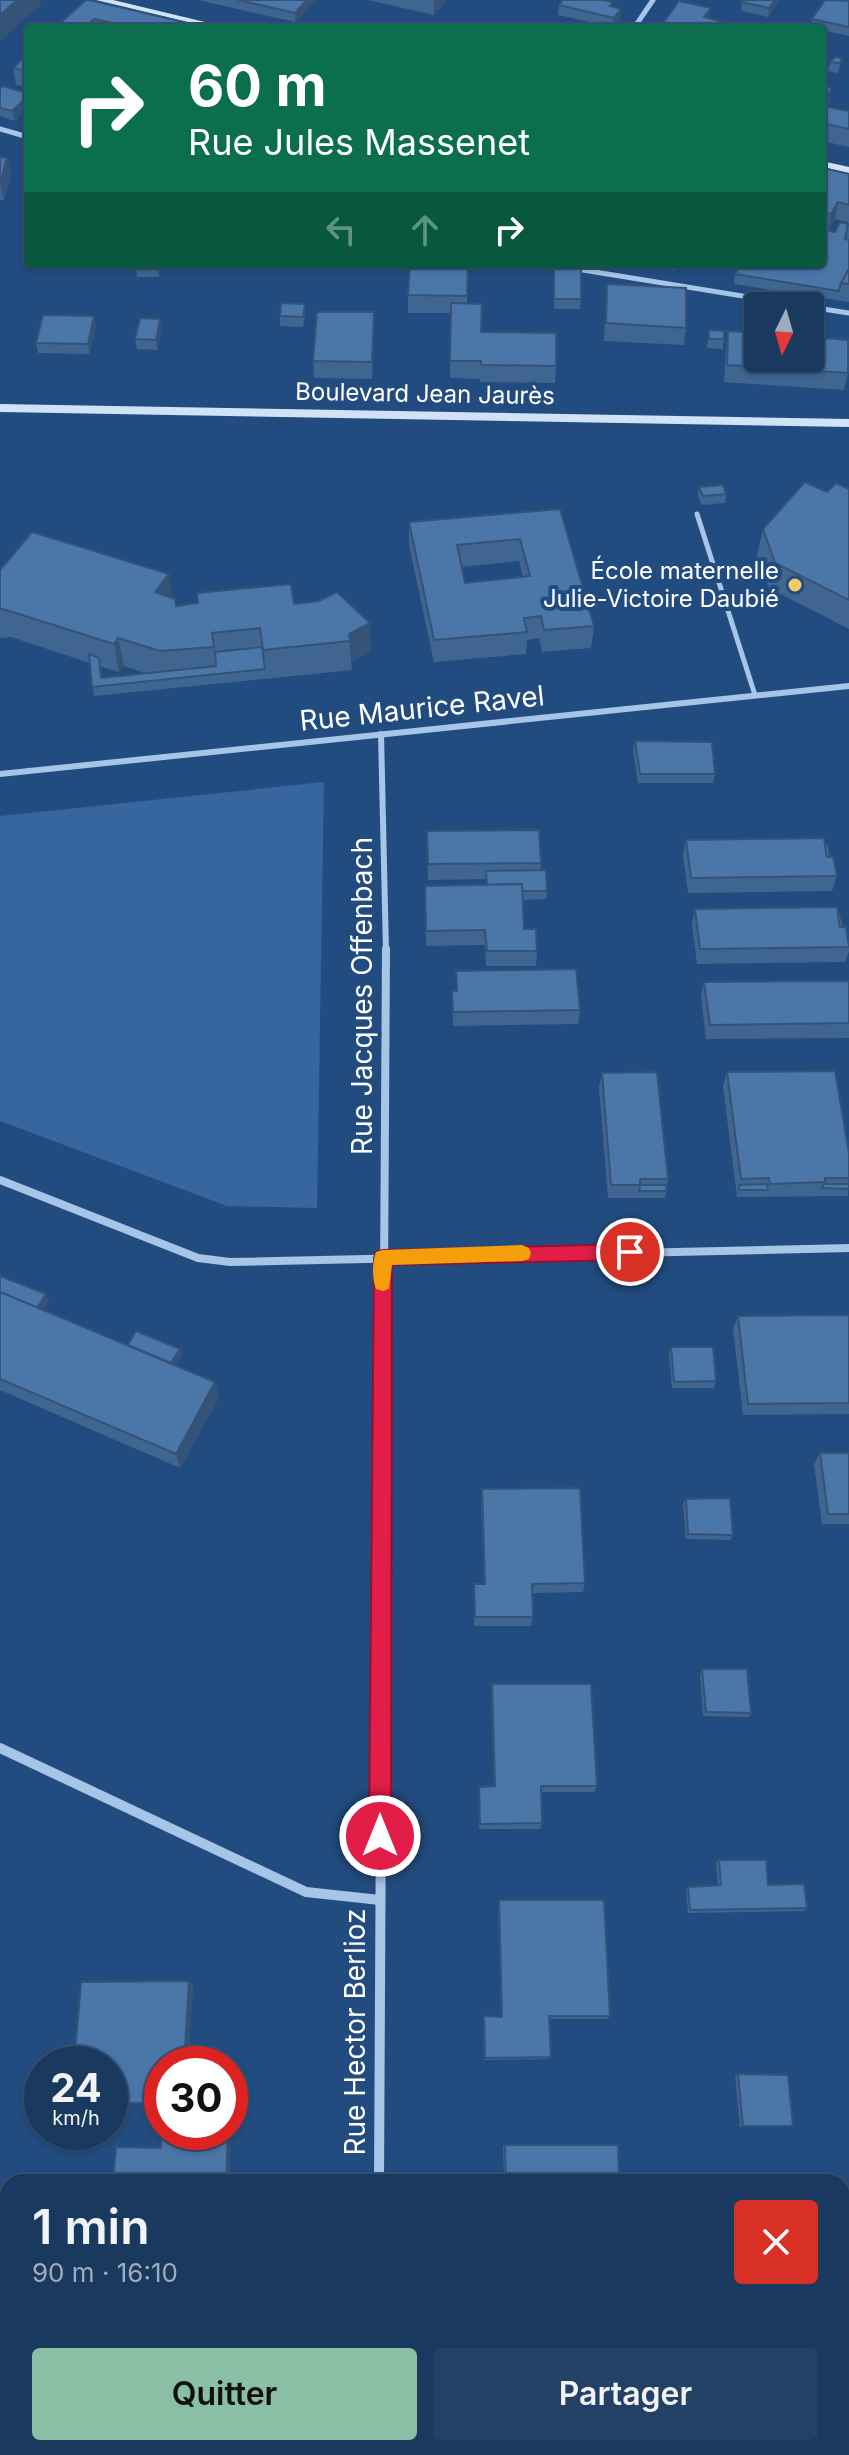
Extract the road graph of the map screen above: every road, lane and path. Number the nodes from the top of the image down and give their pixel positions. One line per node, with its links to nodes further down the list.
1 (101, 0): 3 (street)
2 (653, 0): 4 (street)
3 (207, 24)
4 (637, 24)
5 (0, 129): 6 (street)
6 (24, 136)
7 (826, 165): 8 (street)
8 (849, 170)
9 (571, 268): 10 (street)
10 (744, 296)
11 (824, 309): 12 (street)
12 (849, 313)
13 (0, 408): 14 (street, Boulevard Jean Jaurès)
14 (849, 423)
15 (697, 514): 17 (lane)
16 (848, 686): 17 (street, Rue Maurice Ravel); 18 (street)
17 (755, 695): 19 (street, Rue Maurice Ravel)
18 (849, 696)
19 (381, 734): 20 (street, Rue Maurice Ravel); 23 (street, Rue Jacques Offenbach)
20 (0, 774)
21 (0, 1180): 23 (street)
22 (849, 1248): 23 (street)
23 (383, 1258): 25 (street, Rue Hector Berlioz)
24 (0, 1748): 25 (street)
25 (380, 1900): 26 (street, Rue Hector Berlioz)
26 (379, 2174)

